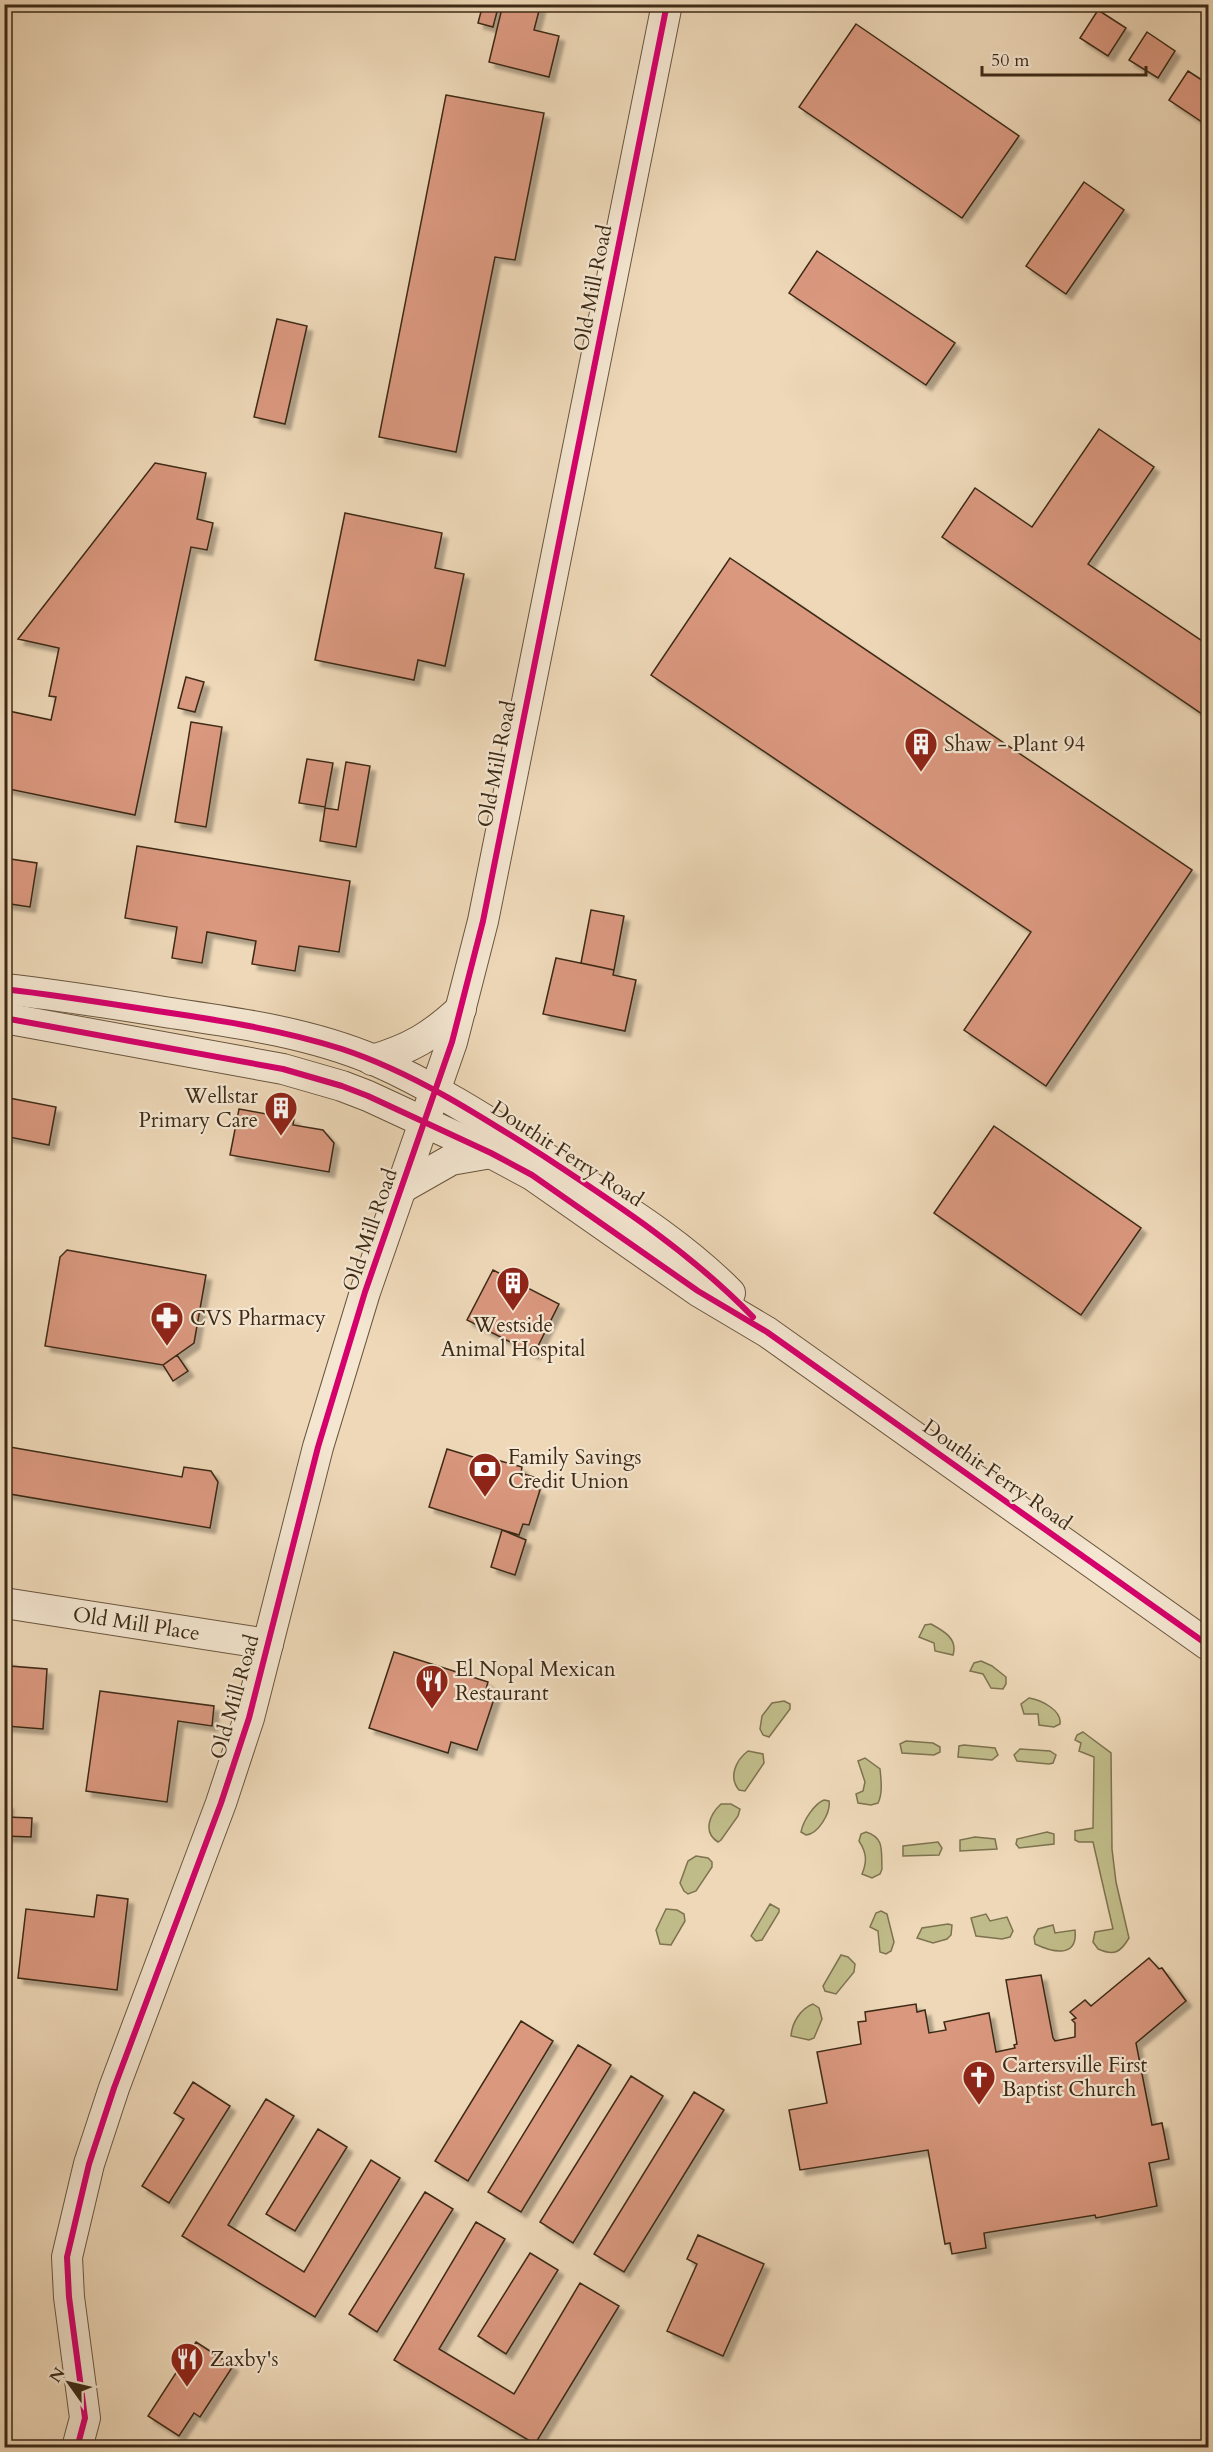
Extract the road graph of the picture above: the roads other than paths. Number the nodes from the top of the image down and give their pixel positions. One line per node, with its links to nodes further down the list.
1 (667, 4): 3 (street, Old Mill Road)
2 (4, 989): 5 (street, Douthit Ferry Road)
3 (461, 1009): 5 (street); 6 (street, Old Mill Road)
4 (4, 1018): 7 (street, Douthit Ferry Road)
5 (372, 1060): 6 (street, Douthit Ferry Road)
6 (435, 1091): 7 (street, Old Mill Road); 10 (street, Douthit Ferry Road)
7 (424, 1121): 8 (street, Douthit Ferry Road); 9 (street, Old Mill Road)
8 (491, 1153): 9 (street); 10 (street, Douthit Ferry Road)
9 (400, 1189): 12 (street, Old Mill Road)
10 (767, 1332): 13 (street, Douthit Ferry Road)
11 (4, 1603): 12 (street, Old Mill Place)
12 (268, 1644): 14 (street, Old Mill Road)
13 (1209, 1645)
14 (77, 2448)

